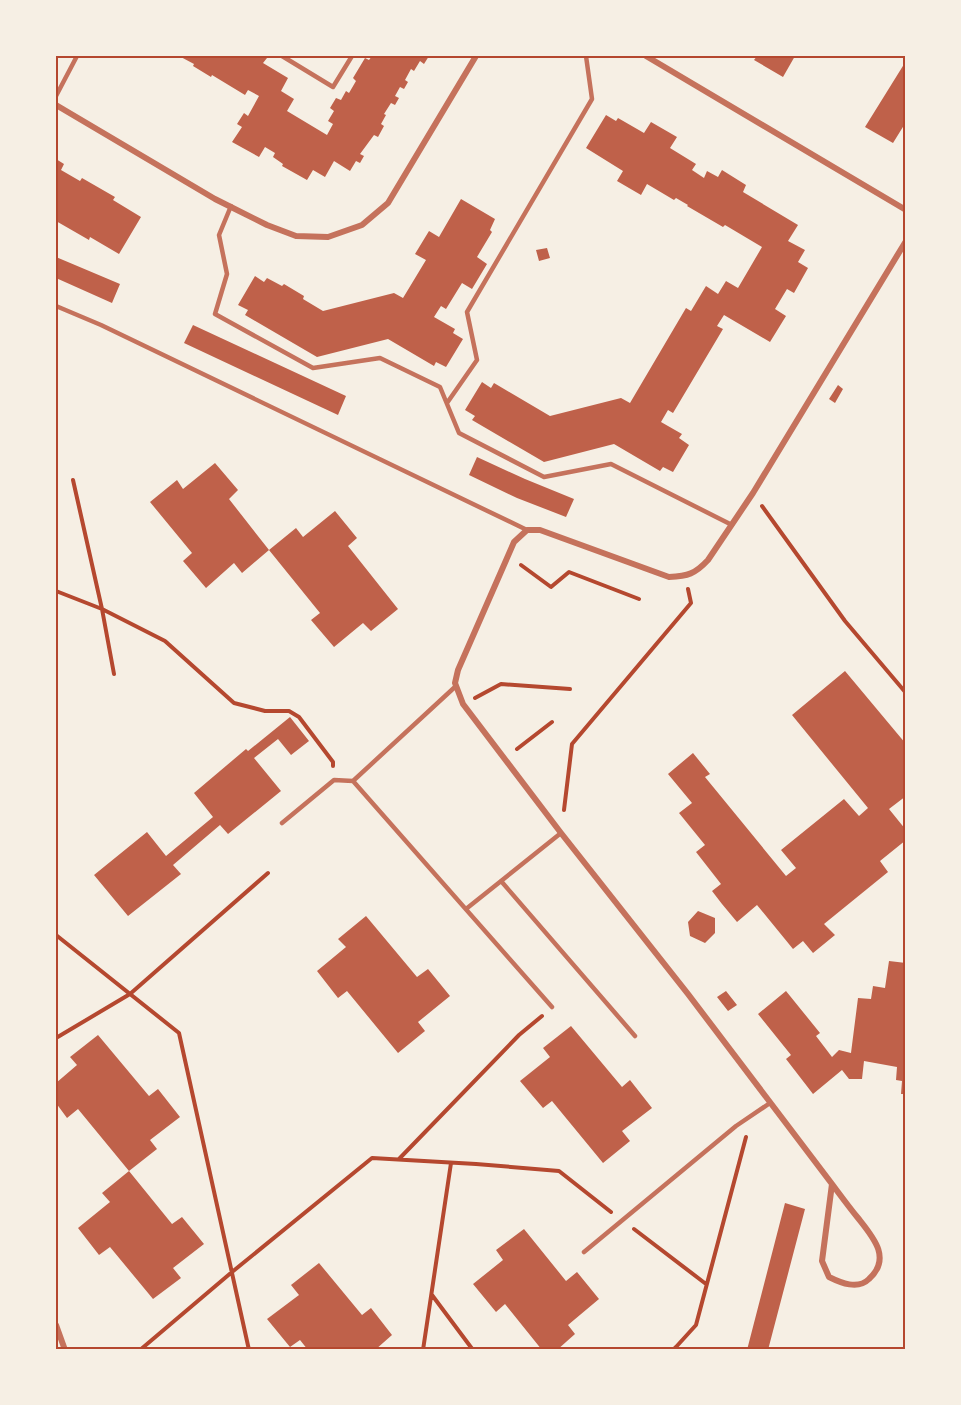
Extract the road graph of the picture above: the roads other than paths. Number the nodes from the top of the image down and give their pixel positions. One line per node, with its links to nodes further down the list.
1 (77, 56): 7 (lane)
2 (282, 56): 3 (lane)
3 (352, 56)
4 (476, 56): 9 (street)
5 (586, 56): 13 (lane)
6 (646, 56): 10 (street)
7 (56, 96)
8 (56, 105): 9 (street)
9 (231, 207): 13 (lane)
10 (906, 210)
11 (906, 242): 14 (street)
12 (56, 306): 15 (lane)
13 (447, 403): 14 (lane)
14 (732, 525): 15 (street)
15 (526, 530): 16 (street)
16 (456, 686): 17 (lane); 19 (street)
17 (353, 781): 18 (lane); 21 (lane)
18 (282, 823)
19 (561, 833): 20 (lane); 24 (street)
20 (501, 881): 21 (lane); 23 (lane)
21 (466, 909): 22 (lane)
22 (552, 1008)
23 (635, 1036)
24 (770, 1103): 25 (street); 26 (lane)
25 (832, 1184): 25 (street)
26 (584, 1252)
27 (56, 1325): 28 (street)
28 (65, 1350)

